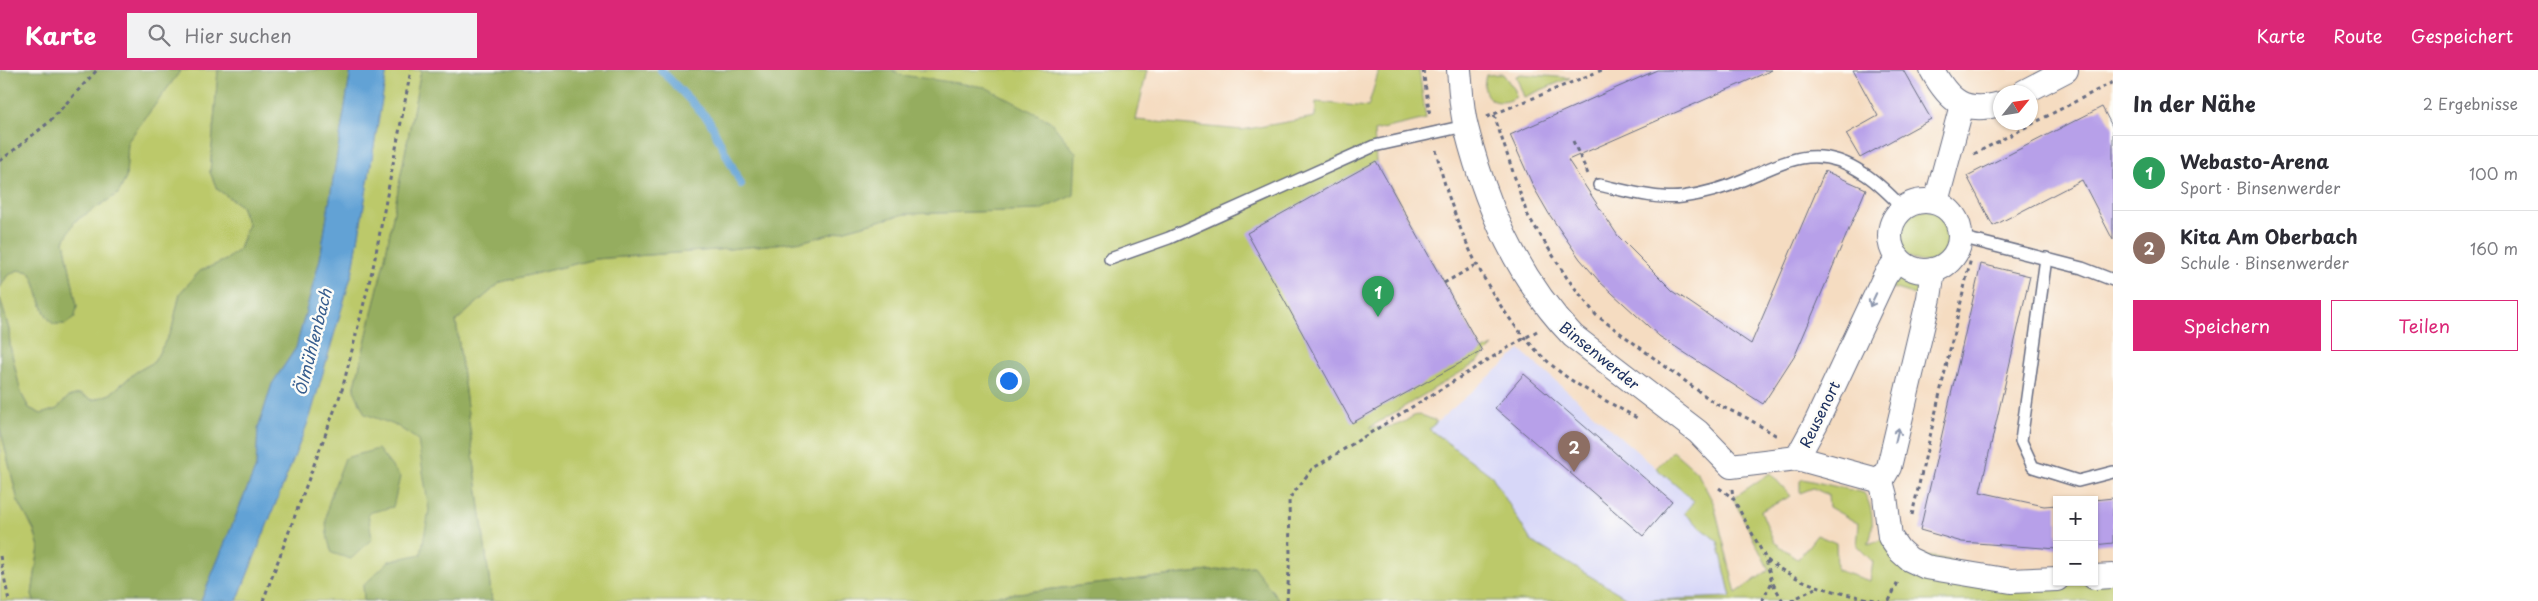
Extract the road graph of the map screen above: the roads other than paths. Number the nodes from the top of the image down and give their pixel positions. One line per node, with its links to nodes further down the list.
1 (1459, 70): 7 (street, Binsenwerder)
2 (1932, 70): 5 (street)
3 (2066, 70): 4 (street)
4 (2037, 85)
5 (1962, 105): 6 (street); 9 (street)
6 (1993, 106)
7 (1465, 126): 14 (lane); 17 (street, Binsenwerder)
8 (1599, 185): 10 (lane)
9 (1936, 202): 10 (street); 11 (street)
10 (1903, 208): 12 (street)
11 (1968, 238): 13 (lane); 15 (street)
12 (1898, 258): 15 (street); 17 (street, Reusenort, one-way to 17)
13 (2046, 258): 16 (lane); 18 (lane)
14 (1110, 259)
15 (1933, 270): 19 (street, one-way to 15)
16 (2113, 280)
17 (1799, 455): 19 (street, Reusenort)
18 (2113, 472)
19 (1881, 480): 22 (street)
20 (2113, 576): 21 (street)
21 (2098, 578)
22 (2053, 579)

